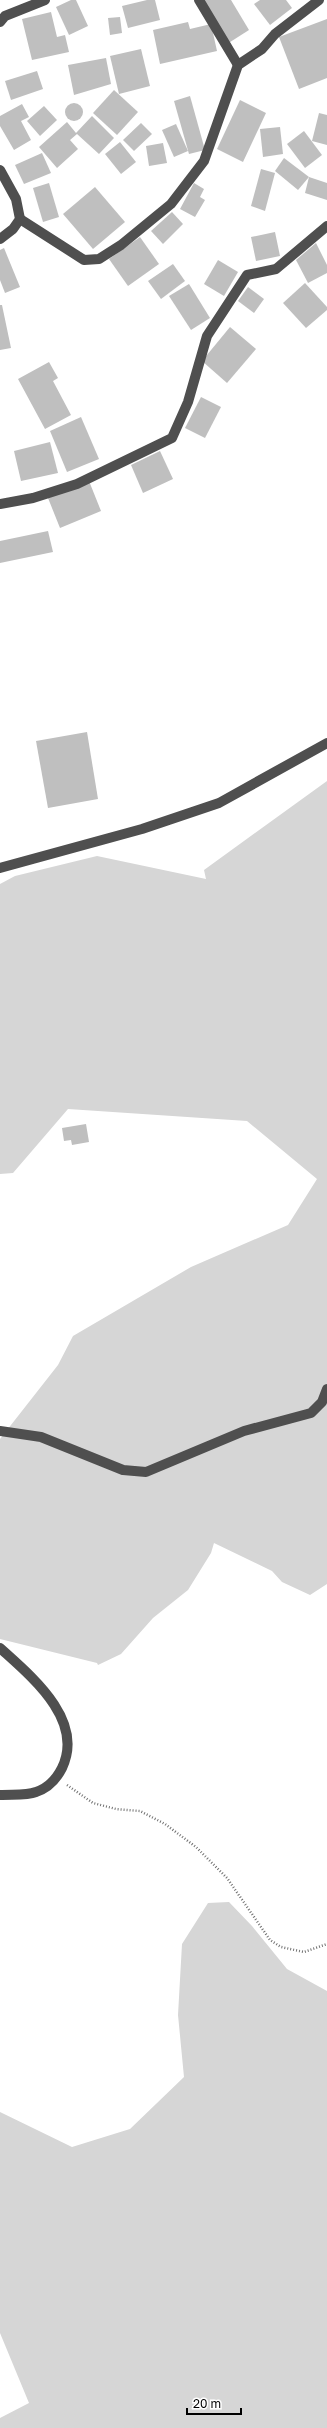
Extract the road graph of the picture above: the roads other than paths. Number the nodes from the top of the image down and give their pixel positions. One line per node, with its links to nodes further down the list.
1 (45, 0): 4 (street)
2 (199, 0): 5 (street)
3 (319, 0): 5 (street)
4 (0, 22)
5 (238, 65): 7 (street)
6 (0, 170): 7 (street)
7 (20, 219): 9 (street)
8 (327, 226): 10 (street)
9 (0, 239)
10 (0, 504)
11 (327, 743): 12 (street)
12 (0, 868)
13 (327, 1389): 14 (street)
14 (0, 1431)
15 (0, 1648): 16 (street)
16 (0, 1795)

